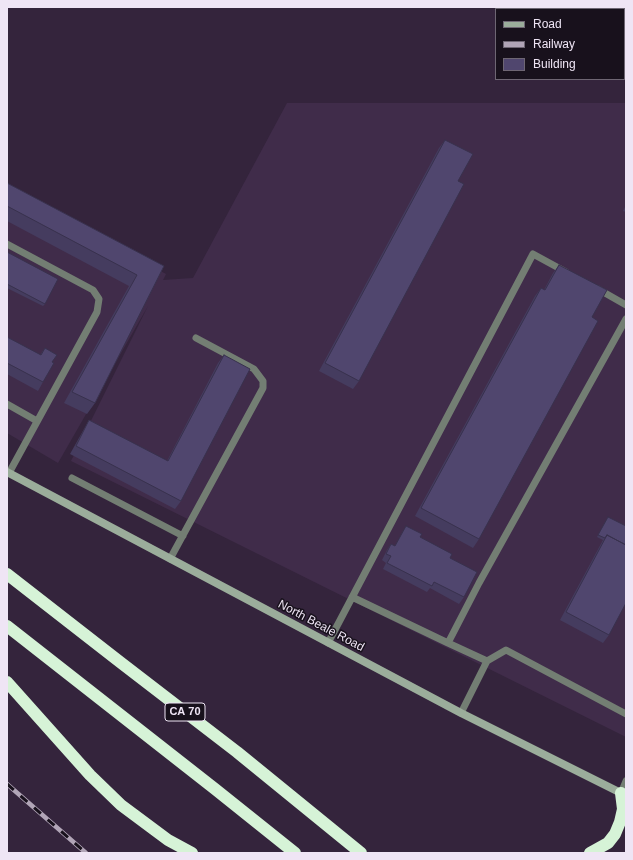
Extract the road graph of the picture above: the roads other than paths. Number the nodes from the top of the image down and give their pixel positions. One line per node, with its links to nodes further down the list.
1 (7, 244): 8 (lane)
2 (573, 276): 14 (lane)
3 (593, 287): 4 (lane)
4 (626, 305)
5 (626, 319): 17 (lane)
6 (196, 338): 11 (lane)
7 (7, 404): 8 (lane)
8 (38, 420): 9 (lane)
9 (8, 473): 12 (main road, North Beale Road)
10 (72, 478): 11 (lane)
11 (183, 536): 12 (lane)
12 (170, 559): 16 (main road, North Beale Road)
13 (7, 574): 26 (highway, CA 70)
14 (352, 597): 16 (lane); 17 (lane)
15 (7, 626): 25 (highway)
16 (328, 643): 20 (main road, North Beale Road)
17 (448, 643): 18 (lane)
18 (487, 661): 20 (lane); 21 (lane)
19 (7, 682): 24 (highway)
20 (461, 713): 23 (main road, North Beale Road)
21 (626, 714)
22 (626, 781): 23 (lane)
23 (624, 794): 27 (highway)
24 (192, 853)
25 (295, 853)
26 (361, 853)
27 (590, 853)

